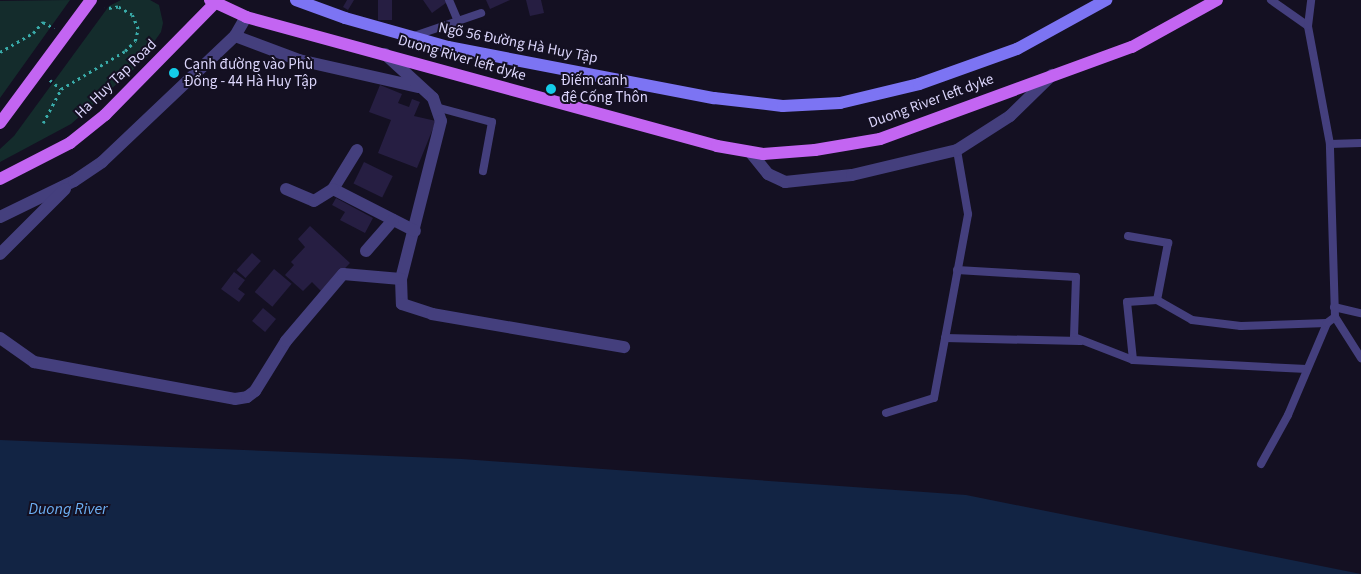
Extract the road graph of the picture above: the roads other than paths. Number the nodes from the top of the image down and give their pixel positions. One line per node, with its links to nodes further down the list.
1 (91, 0): 19 (main road)
2 (296, 0): 14 (street, Ngõ 56 Đường Hà Huy Tập)
3 (449, 0): 11 (lane)
4 (1106, 0): 14 (street, Ngõ 56 Đường Hà Huy Tập)
5 (1217, 0): 16 (main road, Duong River left dyke)
6 (1270, 0): 12 (lane)
7 (1311, 0): 12 (lane)
8 (214, 1): 10 (main road, Duong River left dyke); 26 (main road, Ha Huy Tap Road)
9 (481, 13): 11 (lane)
10 (246, 17): 13 (street); 15 (main road, Duong River left dyke)
11 (458, 21): 14 (lane)
12 (1308, 26): 20 (lane)
13 (235, 36): 17 (street); 27 (street)
14 (411, 37)
15 (385, 54): 17 (street); 24 (main road, Duong River left dyke)
16 (1052, 75): 23 (street); 24 (main road, Duong River left dyke)
17 (422, 87): 18 (street)
18 (436, 107): 25 (lane); 32 (street)
19 (0, 123)
20 (1330, 144): 21 (lane); 39 (lane)
21 (1361, 144)
22 (357, 150): 29 (street)
23 (957, 150): 24 (street); 36 (lane)
24 (751, 152)
25 (483, 171)
26 (0, 179)
27 (74, 181): 30 (street); 35 (street)
28 (286, 189): 29 (street)
29 (333, 189): 31 (street)
30 (0, 218)
31 (393, 220): 32 (street); 34 (street)
32 (415, 230): 37 (street)
33 (1128, 236): 38 (lane)
34 (366, 251)
35 (0, 254)
36 (957, 270): 44 (lane); 45 (lane)
37 (401, 279): 43 (street); 46 (street)
38 (1158, 300): 42 (lane); 48 (lane)
39 (1334, 307): 40 (lane); 41 (lane)
40 (1361, 313)
41 (1335, 317): 42 (lane); 47 (lane)
42 (1327, 324): 49 (lane)
43 (0, 338)
44 (945, 338): 45 (lane); 50 (lane)
45 (1083, 340): 48 (lane)
46 (624, 347)
47 (1361, 358)
48 (1133, 360): 49 (lane)
49 (1308, 369): 51 (lane)
50 (886, 414)
51 (1260, 464)

